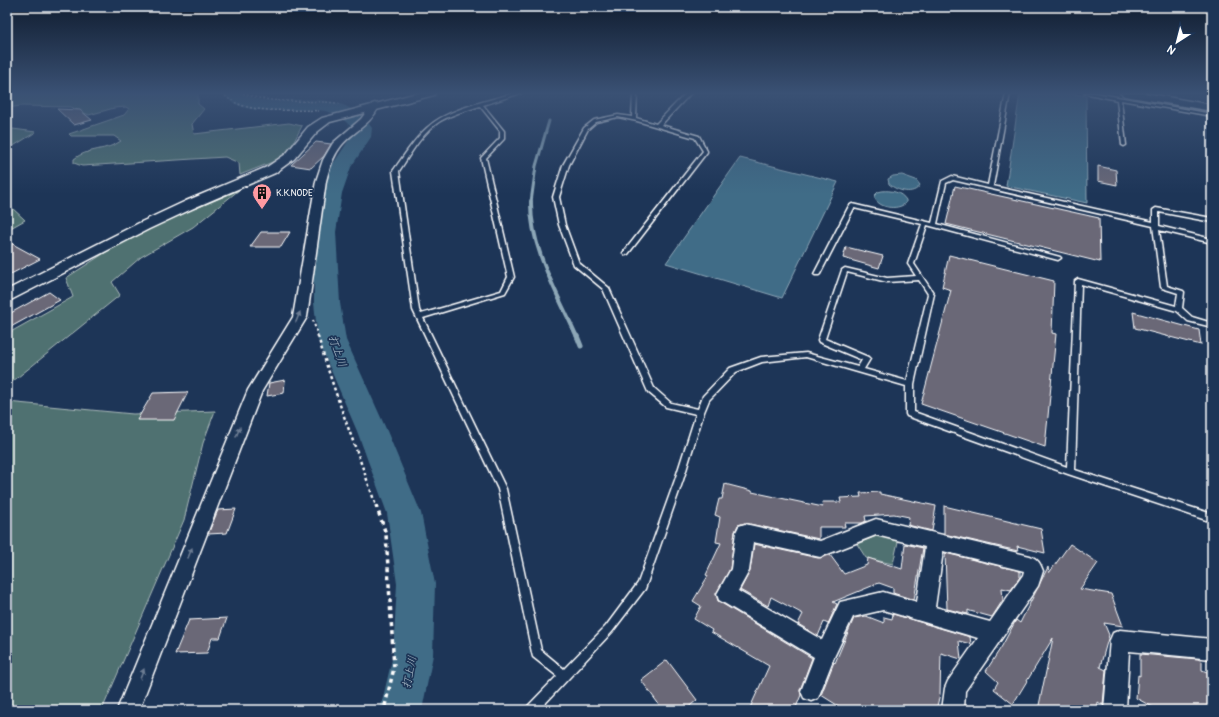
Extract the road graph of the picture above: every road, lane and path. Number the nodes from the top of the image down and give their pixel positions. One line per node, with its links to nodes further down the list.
1 (315, 126): 20 (street)
2 (358, 126): 21 (street)
3 (432, 126): 23 (lane)
4 (498, 126): 23 (lane)
5 (588, 126): 27 (lane)
6 (659, 126): 16 (lane)
7 (1002, 126): 10 (lane)
8 (1125, 126): 9 (lane)
9 (1124, 145)
10 (990, 186): 13 (lane); 14 (lane)
11 (1212, 220): 14 (lane)
12 (925, 223): 13 (lane); 18 (lane); 19 (lane)
13 (934, 225): 17 (lane)
14 (1156, 226): 15 (lane); 22 (lane)
15 (1212, 241)
16 (626, 253)
17 (1058, 258)
18 (817, 274)
19 (920, 278): 25 (lane); 26 (lane)
20 (7, 297)
21 (301, 309): 37 (street, one-way to 21); 38 (path)
22 (1179, 309): 24 (lane); 28 (lane)
23 (419, 317): 35 (lane)
24 (1212, 325)
25 (860, 370): 26 (lane); 27 (lane)
26 (910, 384): 28 (lane)
27 (700, 412): 35 (lane)
28 (1071, 472): 29 (lane)
29 (1212, 518)
30 (935, 541): 31 (street); 32 (street); 34 (street)
31 (925, 613): 32 (street); 34 (street)
32 (994, 633): 40 (street)
33 (1212, 649): 41 (street)
34 (826, 653): 36 (street)
35 (564, 675): 39 (lane)
36 (812, 691)
37 (128, 710)
38 (384, 710)
39 (532, 710)
40 (953, 710)
41 (1115, 710)

